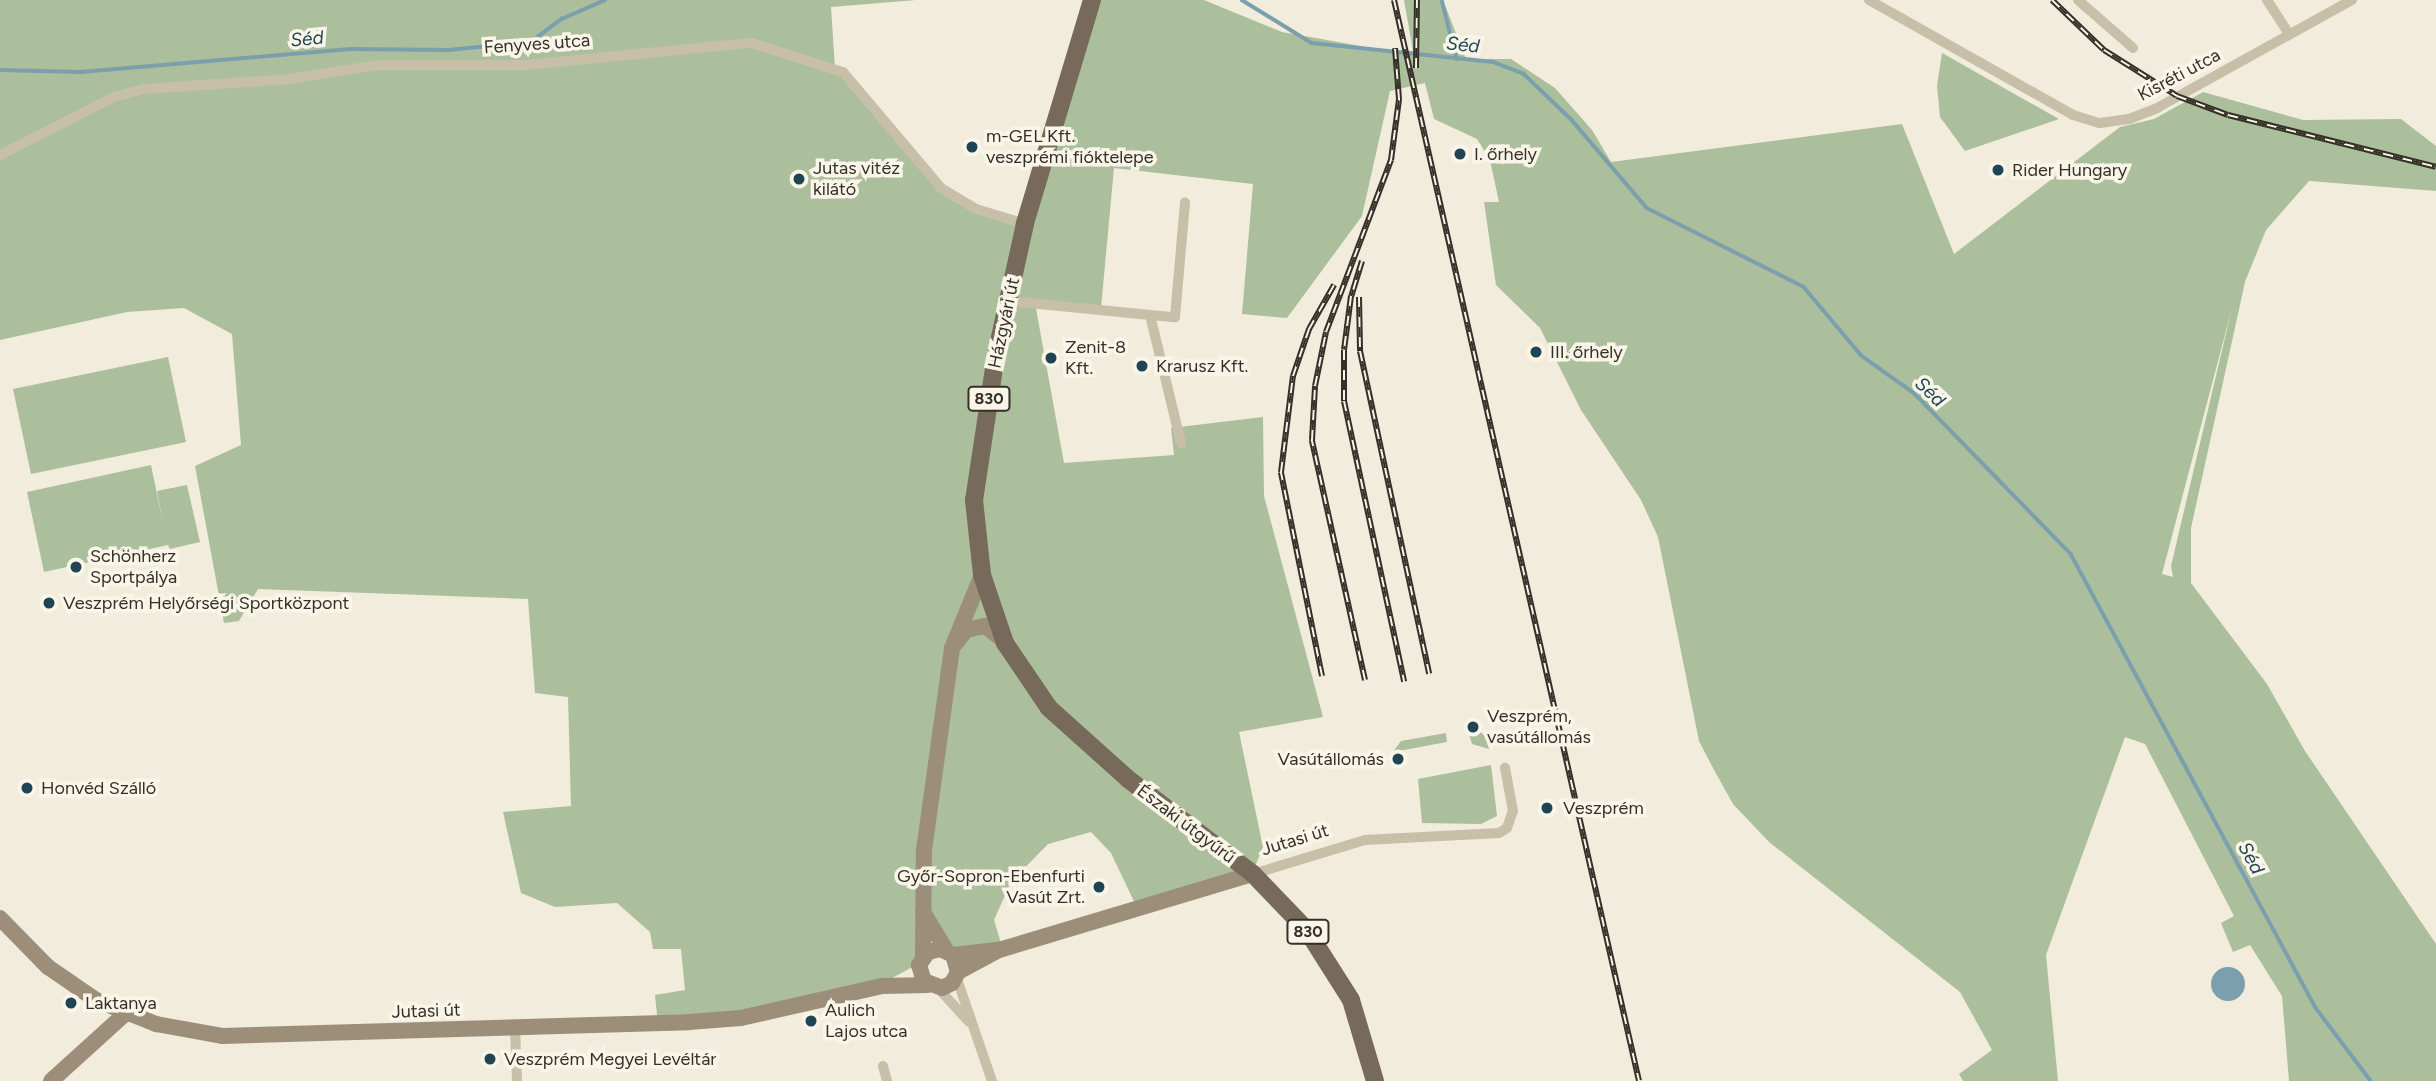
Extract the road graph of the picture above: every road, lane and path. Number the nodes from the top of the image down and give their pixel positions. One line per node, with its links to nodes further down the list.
1 (1092, 0): 10 (main road, Házgyári út / 830)
2 (1869, 0): 6 (street, Kisréti utca)
3 (2078, 0): 7 (street)
4 (2267, 0): 6 (street)
5 (2352, 0): 6 (street, Kisréti utca)
6 (2289, 34)
7 (2133, 48)
8 (0, 155): 10 (street, Fenyves utca)
9 (1185, 202): 12 (street)
10 (1025, 224): 11 (main road, Házgyári út / 830)
11 (1008, 301): 12 (street); 14 (main road, Házgyári út / 830)
12 (1150, 315): 13 (street)
13 (1181, 443)
14 (982, 575): 15 (main road, Északi útgyűrű / 830); 16 (street, Házgyári út)
15 (1006, 643): 16 (street); 18 (main road, Északi útgyűrű / 830)
16 (952, 649): 19 (street, Házgyári út)
17 (1504, 768): 18 (street, Jutasi út)
18 (1253, 874): 21 (street, Jutasi út); 35 (main road, Északi útgyűrű / 830)
19 (922, 910): 22 (street); 23 (street, Házgyári út)
20 (1, 921): 27 (street, Jutasi út)
21 (999, 950): 22 (street, Jutasi út); 24 (street, Jutasi út)
22 (949, 952): 23 (street, Jutasi út); 24 (street)
23 (921, 960): 25 (street, Jutasi út); 26 (street)
24 (957, 974): 26 (street, Jutasi út); 28 (street)
25 (882, 986): 26 (street, Jutasi út); 29 (street, Jutasi út)
26 (933, 986): 28 (street)
27 (125, 1014): 29 (street, Jutasi út); 31 (street)
28 (970, 1023): 34 (street)
29 (515, 1028): 32 (street)
30 (883, 1066): 33 (street)
31 (51, 1081)
32 (517, 1081)
33 (887, 1081)
34 (992, 1081)
35 (1375, 1081)

